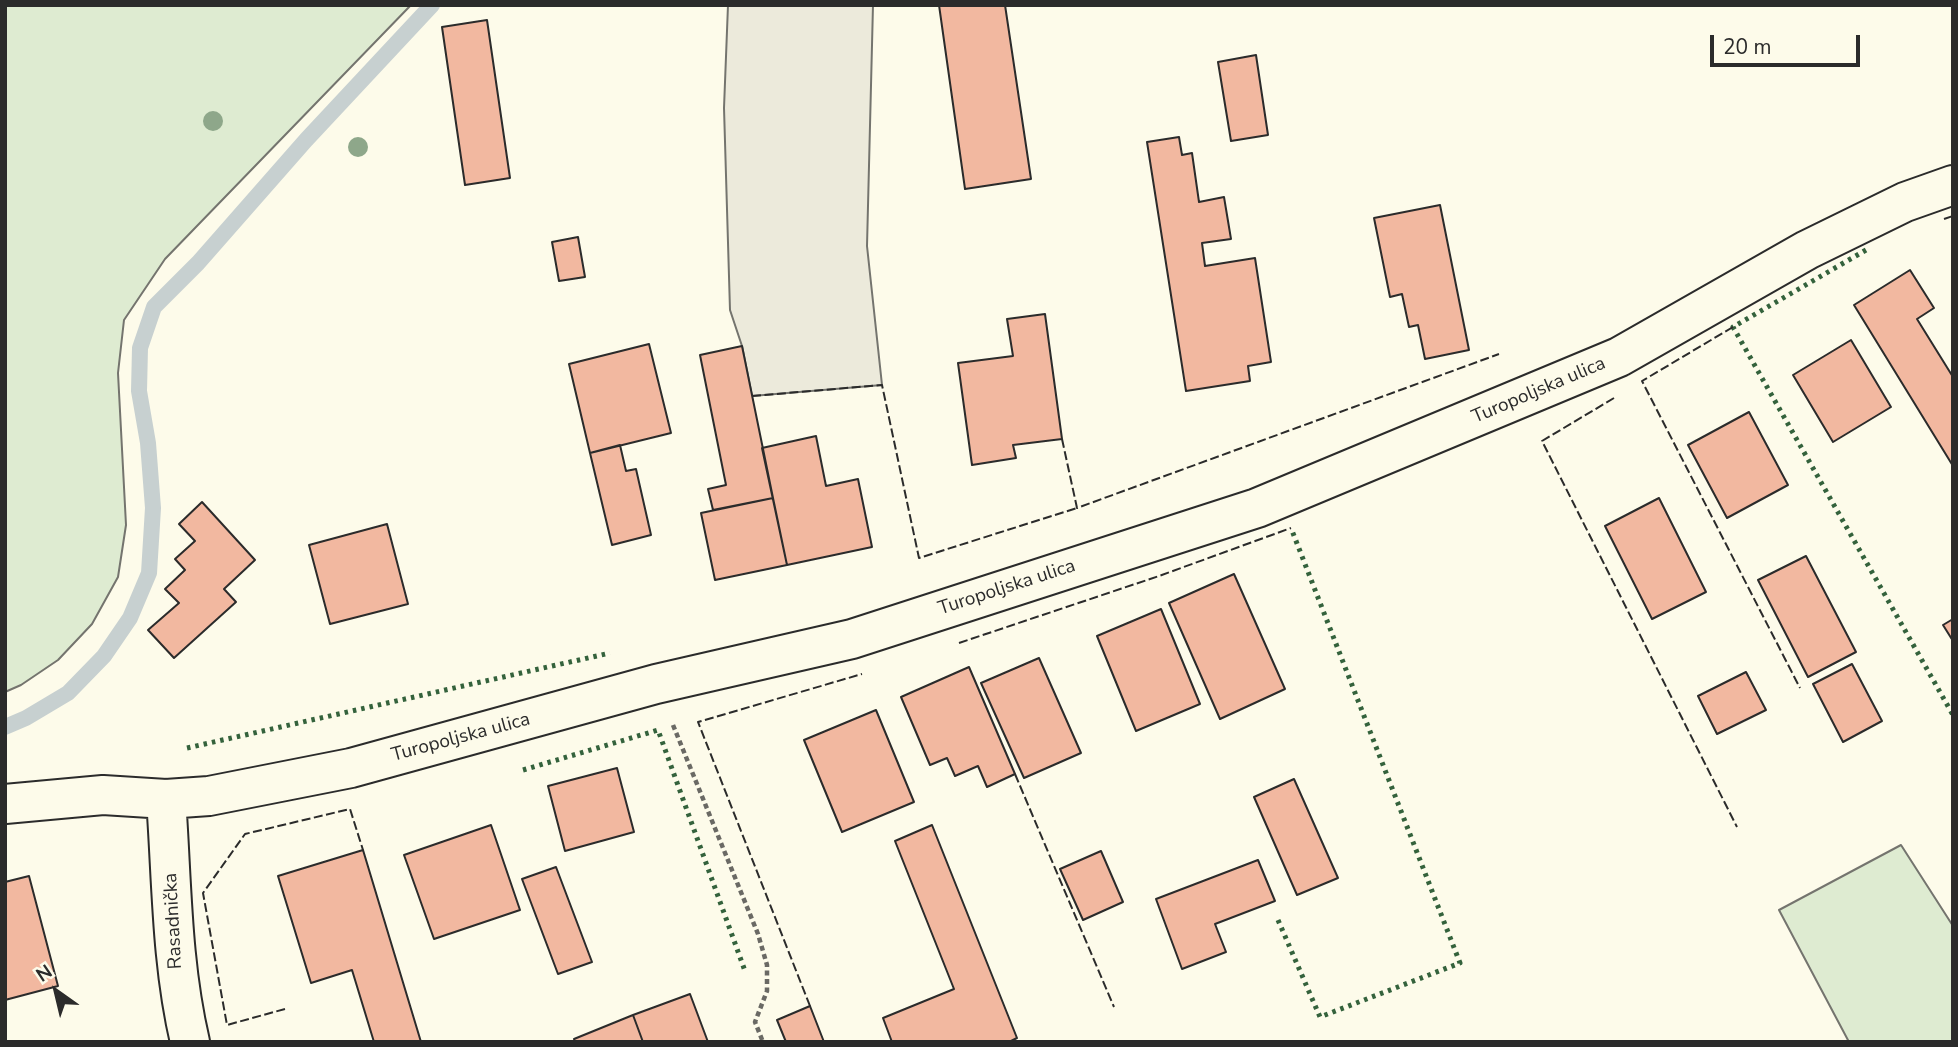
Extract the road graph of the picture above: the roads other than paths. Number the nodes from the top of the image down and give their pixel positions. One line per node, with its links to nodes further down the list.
1 (1953, 185): 2 (street, Turopoljska ulica)
2 (166, 799): 3 (street, Turopoljska ulica); 4 (street, Rasadnička)
3 (5, 804)
4 (191, 1042)

